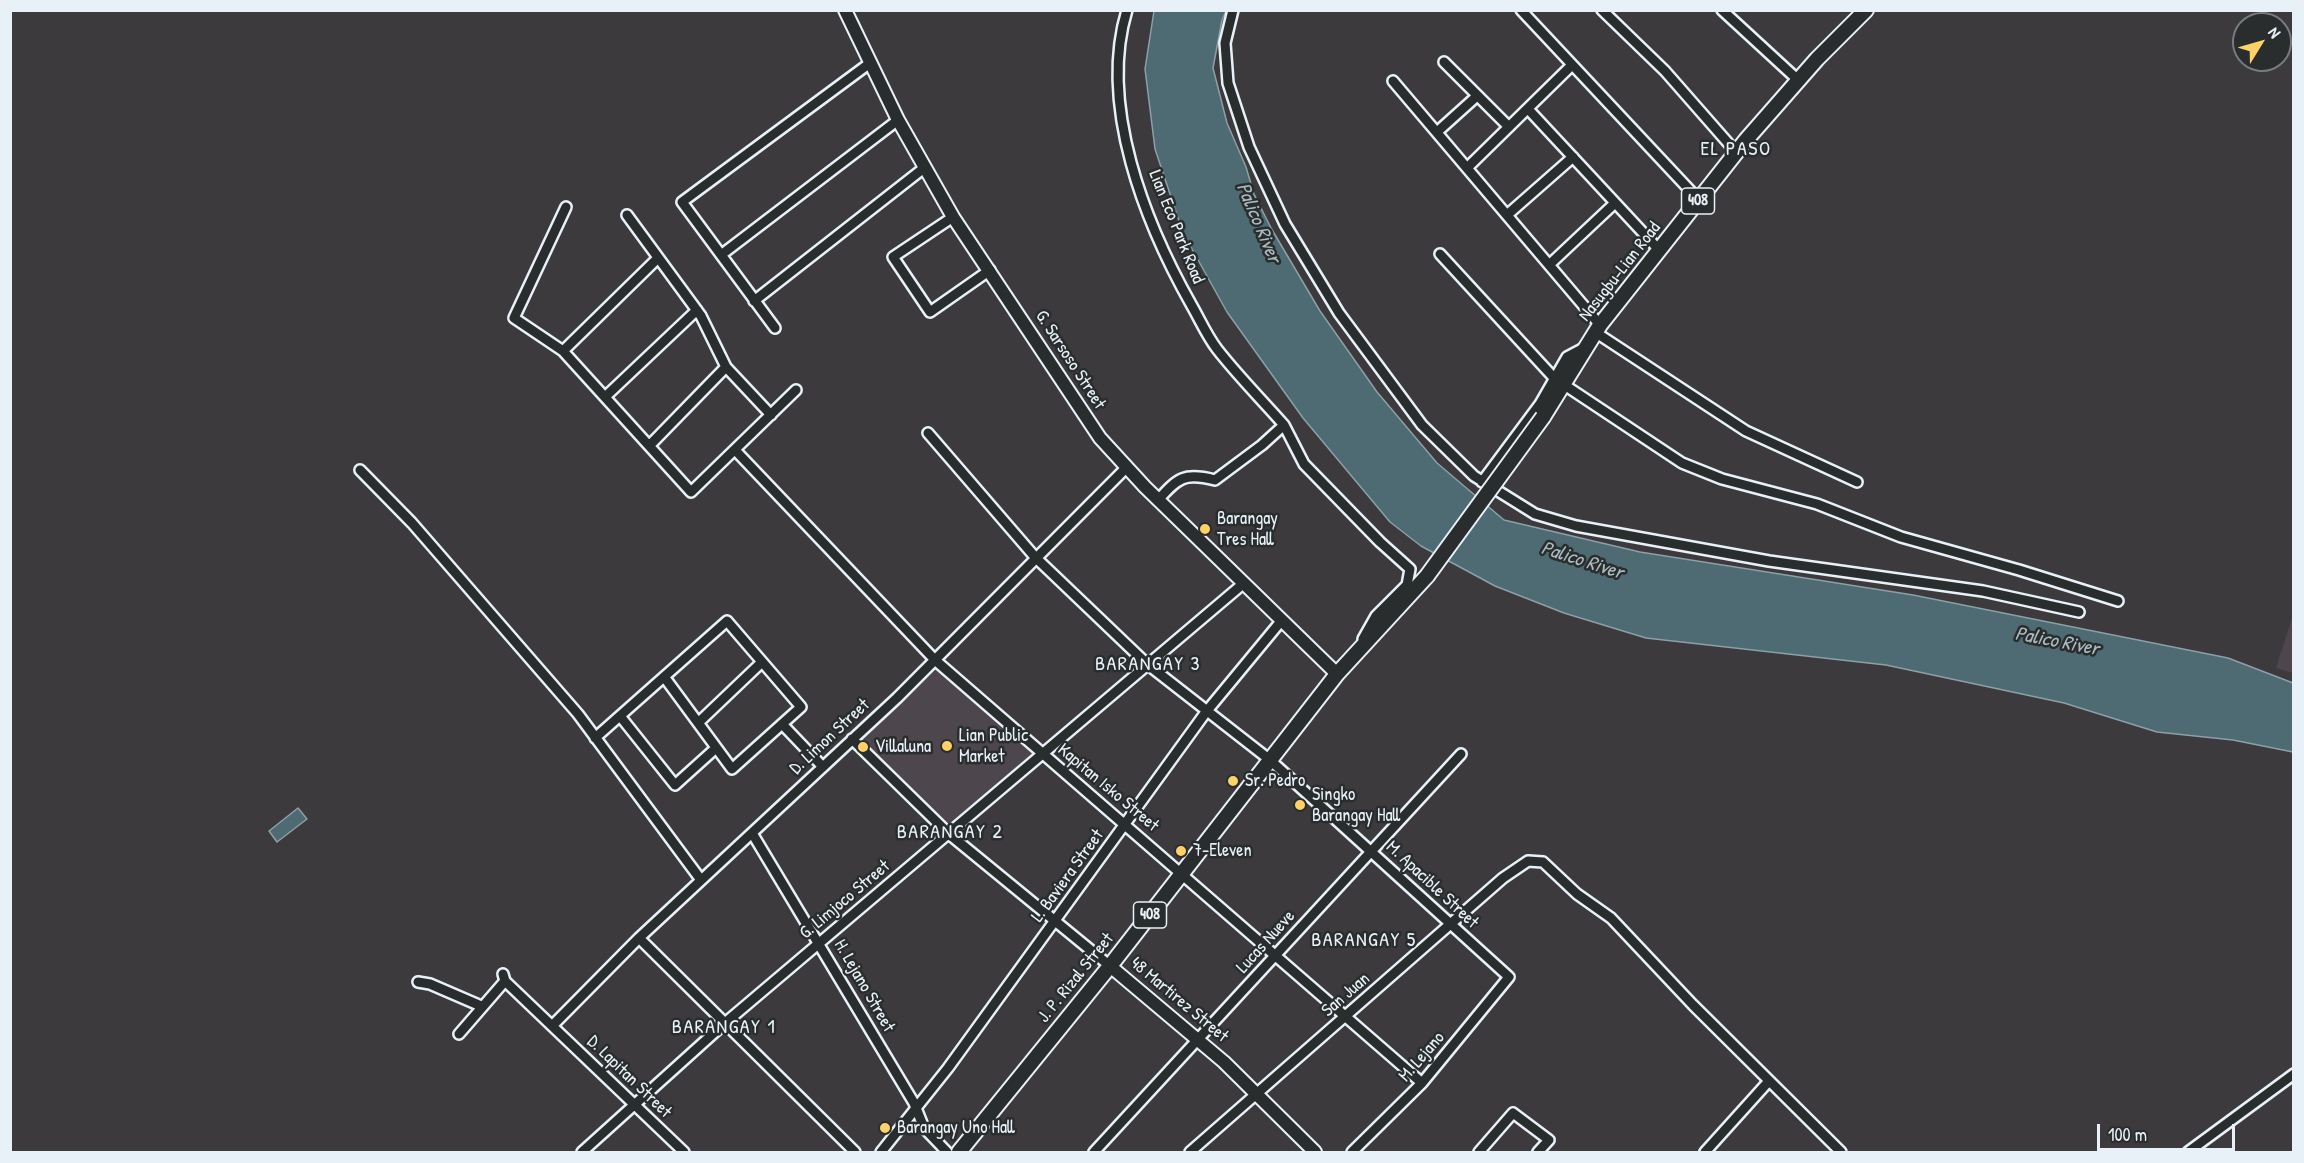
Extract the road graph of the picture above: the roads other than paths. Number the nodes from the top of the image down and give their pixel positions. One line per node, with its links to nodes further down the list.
1 (845, 10): 9 (street, G. Sarsoso Street)
2 (1127, 10): 44 (street, Lian Eco Park Road)
3 (1233, 10): 50 (street)
4 (1521, 10): 10 (street)
5 (1602, 10): 18 (street)
6 (1722, 10): 11 (street)
7 (1866, 10): 11 (main road, Nasugbu-Lian Road / 408)
8 (1444, 62): 13 (street)
9 (870, 63): 15 (street, G. Sarsoso Street); 30 (street)
10 (1572, 64): 14 (street); 22 (street)
11 (1798, 80): 18 (main road, Nasugbu-Lian Road / 408)
12 (1393, 81): 17 (street)
13 (1477, 96): 16 (street); 17 (street)
14 (1528, 109): 16 (street); 19 (street)
15 (898, 120): 20 (street, G. Sarsoso Street); 30 (street)
16 (1509, 127): 21 (street)
17 (1437, 132): 21 (street)
18 (1736, 152): 22 (main road, Nasugbu-Lian Road / 408)
19 (1573, 157): 23 (street); 26 (street)
20 (924, 168): 27 (street, G. Sarsoso Street); 34 (street)
21 (1467, 168): 26 (street)
22 (1699, 200): 28 (main road, Nasugbu-Lian Road / 408)
23 (1615, 203): 28 (street); 32 (street)
24 (566, 207): 38 (street)
25 (627, 215): 31 (street)
26 (1508, 215): 32 (street)
27 (953, 217): 33 (street, G. Sarsoso Street); 33 (street)
28 (1660, 251): 37 (main road, Nasugbu-Lian Road / 408)
29 (1440, 254): 40 (street)
30 (721, 255): 34 (street)
31 (658, 258): 35 (street); 38 (street)
32 (1549, 265): 37 (street)
33 (990, 270): 48 (street, G. Sarsoso Street)
34 (754, 301): 36 (street)
35 (697, 310): 39 (street); 42 (street)
36 (775, 328)
37 (1598, 328): 40 (main road, Nasugbu-Lian Road / 408); 51 (street)
38 (563, 351): 42 (street)
39 (726, 367): 43 (street); 46 (street)
40 (1559, 382): 50 (street); 54 (main road, Nasugbu-Lian Road / 408, bridge); 56 (street)
41 (796, 390): 43 (street)
42 (605, 397): 46 (street)
43 (771, 415): 47 (street)
44 (1284, 424): 52 (street); 59 (street, Lian Eco Park Road)
45 (928, 434): 53 (street, M. Apacible Street)
46 (650, 446): 47 (street)
47 (735, 450): 60 (street, Kapitan Isko Street)
48 (1126, 468): 52 (street, G. Sarsoso Street); 53 (street, D. Limon Street)
49 (360, 470): 69 (street)
50 (1482, 482): 57 (street)
51 (1857, 482)
52 (1158, 500): 55 (street, G. Sarsoso Street)
53 (1035, 557): 60 (street, D. Limon Street); 62 (street, M. Apacible Street)
54 (1427, 576): 59 (main road, J. P. Rizal Street / 408)
55 (1244, 583): 58 (street, G. Sarsoso Street); 62 (street, G. Limjoco Street)
56 (2118, 601)
57 (2079, 612)
58 (1282, 620): 63 (street, G. Sarsoso Street); 65 (street, L. Baviera Street)
59 (1358, 648): 63 (main road, J. P. Rizal Street / 408)
60 (935, 660): 70 (street, D. Limon Street); 72 (street, Kapitan Isko Street)
61 (762, 662): 64 (street); 67 (street); 68 (street)
62 (1147, 664): 65 (street, M. Apacible Street); 72 (street, G. Limjoco Street)
63 (1337, 674): 74 (main road, J. P. Rizal Street / 408)
64 (665, 678): 66 (street); 67 (street)
65 (1206, 712): 74 (street, M. Apacible Street); 76 (street, L. Baviera Street)
66 (620, 716): 69 (street); 71 (street)
67 (698, 723): 71 (street)
68 (782, 724): 71 (street); 75 (street)
69 (595, 738): 81 (street)
70 (852, 739): 75 (street, D. Limon Street); 78 (street, 48 Martirez Street)
71 (716, 748)
72 (1042, 754): 76 (street, Kapitan Isko Street); 78 (street, G. Limjoco Street)
73 (1461, 754): 79 (street, Lucas Nueve)
74 (1270, 760): 79 (street, M. Apacible Street); 80 (main road, J. P. Rizal Street / 408)
75 (823, 767): 77 (street, D. Limon Street)
76 (1127, 824): 80 (street, Kapitan Isko Street); 82 (street, L. Baviera Street)
77 (752, 833): 81 (street, D. Limon Street); 85 (street, H. Lejano Street)
78 (949, 834): 82 (street, 48 Martirez Street); 85 (street, G. Limjoco Street)
79 (1372, 852): 83 (street, M. Apacible Street); 86 (street, Lucas Nueve)
80 (1183, 873): 86 (street, Kapitan Isko Street); 87 (main road, J. P. Rizal Street / 408)
81 (701, 880): 84 (street, D. Limon Street)
82 (1055, 921): 87 (street, 48 Martirez Street); 101 (street, L. Baviera Street)
83 (1450, 925): 88 (street, M. Apacible Street); 91 (street, San Juan); 97 (street, San Juan)
84 (639, 938): 92 (street); 93 (street, D. Limon Street)
85 (820, 942): 92 (street, G. Limjoco Street); 101 (street, H. Lejano Street)
86 (1277, 954): 91 (street, Kapitan Isko Street); 95 (street, Lucas Nueve)
87 (1110, 966): 95 (street, 48 Martirez Street); 107 (main road, J. P. Rizal Street / 408)
88 (1509, 977): 98 (street, M. Lejano)
89 (418, 982): 90 (street)
90 (481, 1006): 93 (street, D. Lapitan Street); 94 (street)
91 (1345, 1017): 98 (street, Kapitan Isko Street); 99 (street, San Juan)
92 (725, 1023): 100 (street, G. Limjoco Street); 104 (street)
93 (552, 1026): 100 (street, D. Lapitan Street)
94 (459, 1034)
95 (1200, 1041): 99 (street, 48 Martirez Street); 108 (street, Lucas Nueve)
96 (2294, 1074): 116 (street)
97 (1768, 1082): 114 (street); 115 (street, San Juan)
98 (1422, 1083): 111 (street, M. Lejano)
99 (1256, 1095): 109 (street, San Juan); 110 (street, 48 Martirez Street)
100 (634, 1105): 102 (street, G. Limjoco Street); 103 (street, D. Lapitan Street)
101 (915, 1110): 105 (street, L. Baviera Street); 106 (street, H. Lejano Street)
102 (582, 1152)
103 (684, 1152)
104 (855, 1152)
105 (881, 1152)
106 (947, 1152)
107 (959, 1152)
108 (1094, 1152)
109 (1190, 1152)
110 (1315, 1152)
111 (1353, 1152)
112 (1479, 1152): 113 (street)
113 (1538, 1152)
114 (1705, 1152)
115 (1841, 1152)
116 (2188, 1152)

